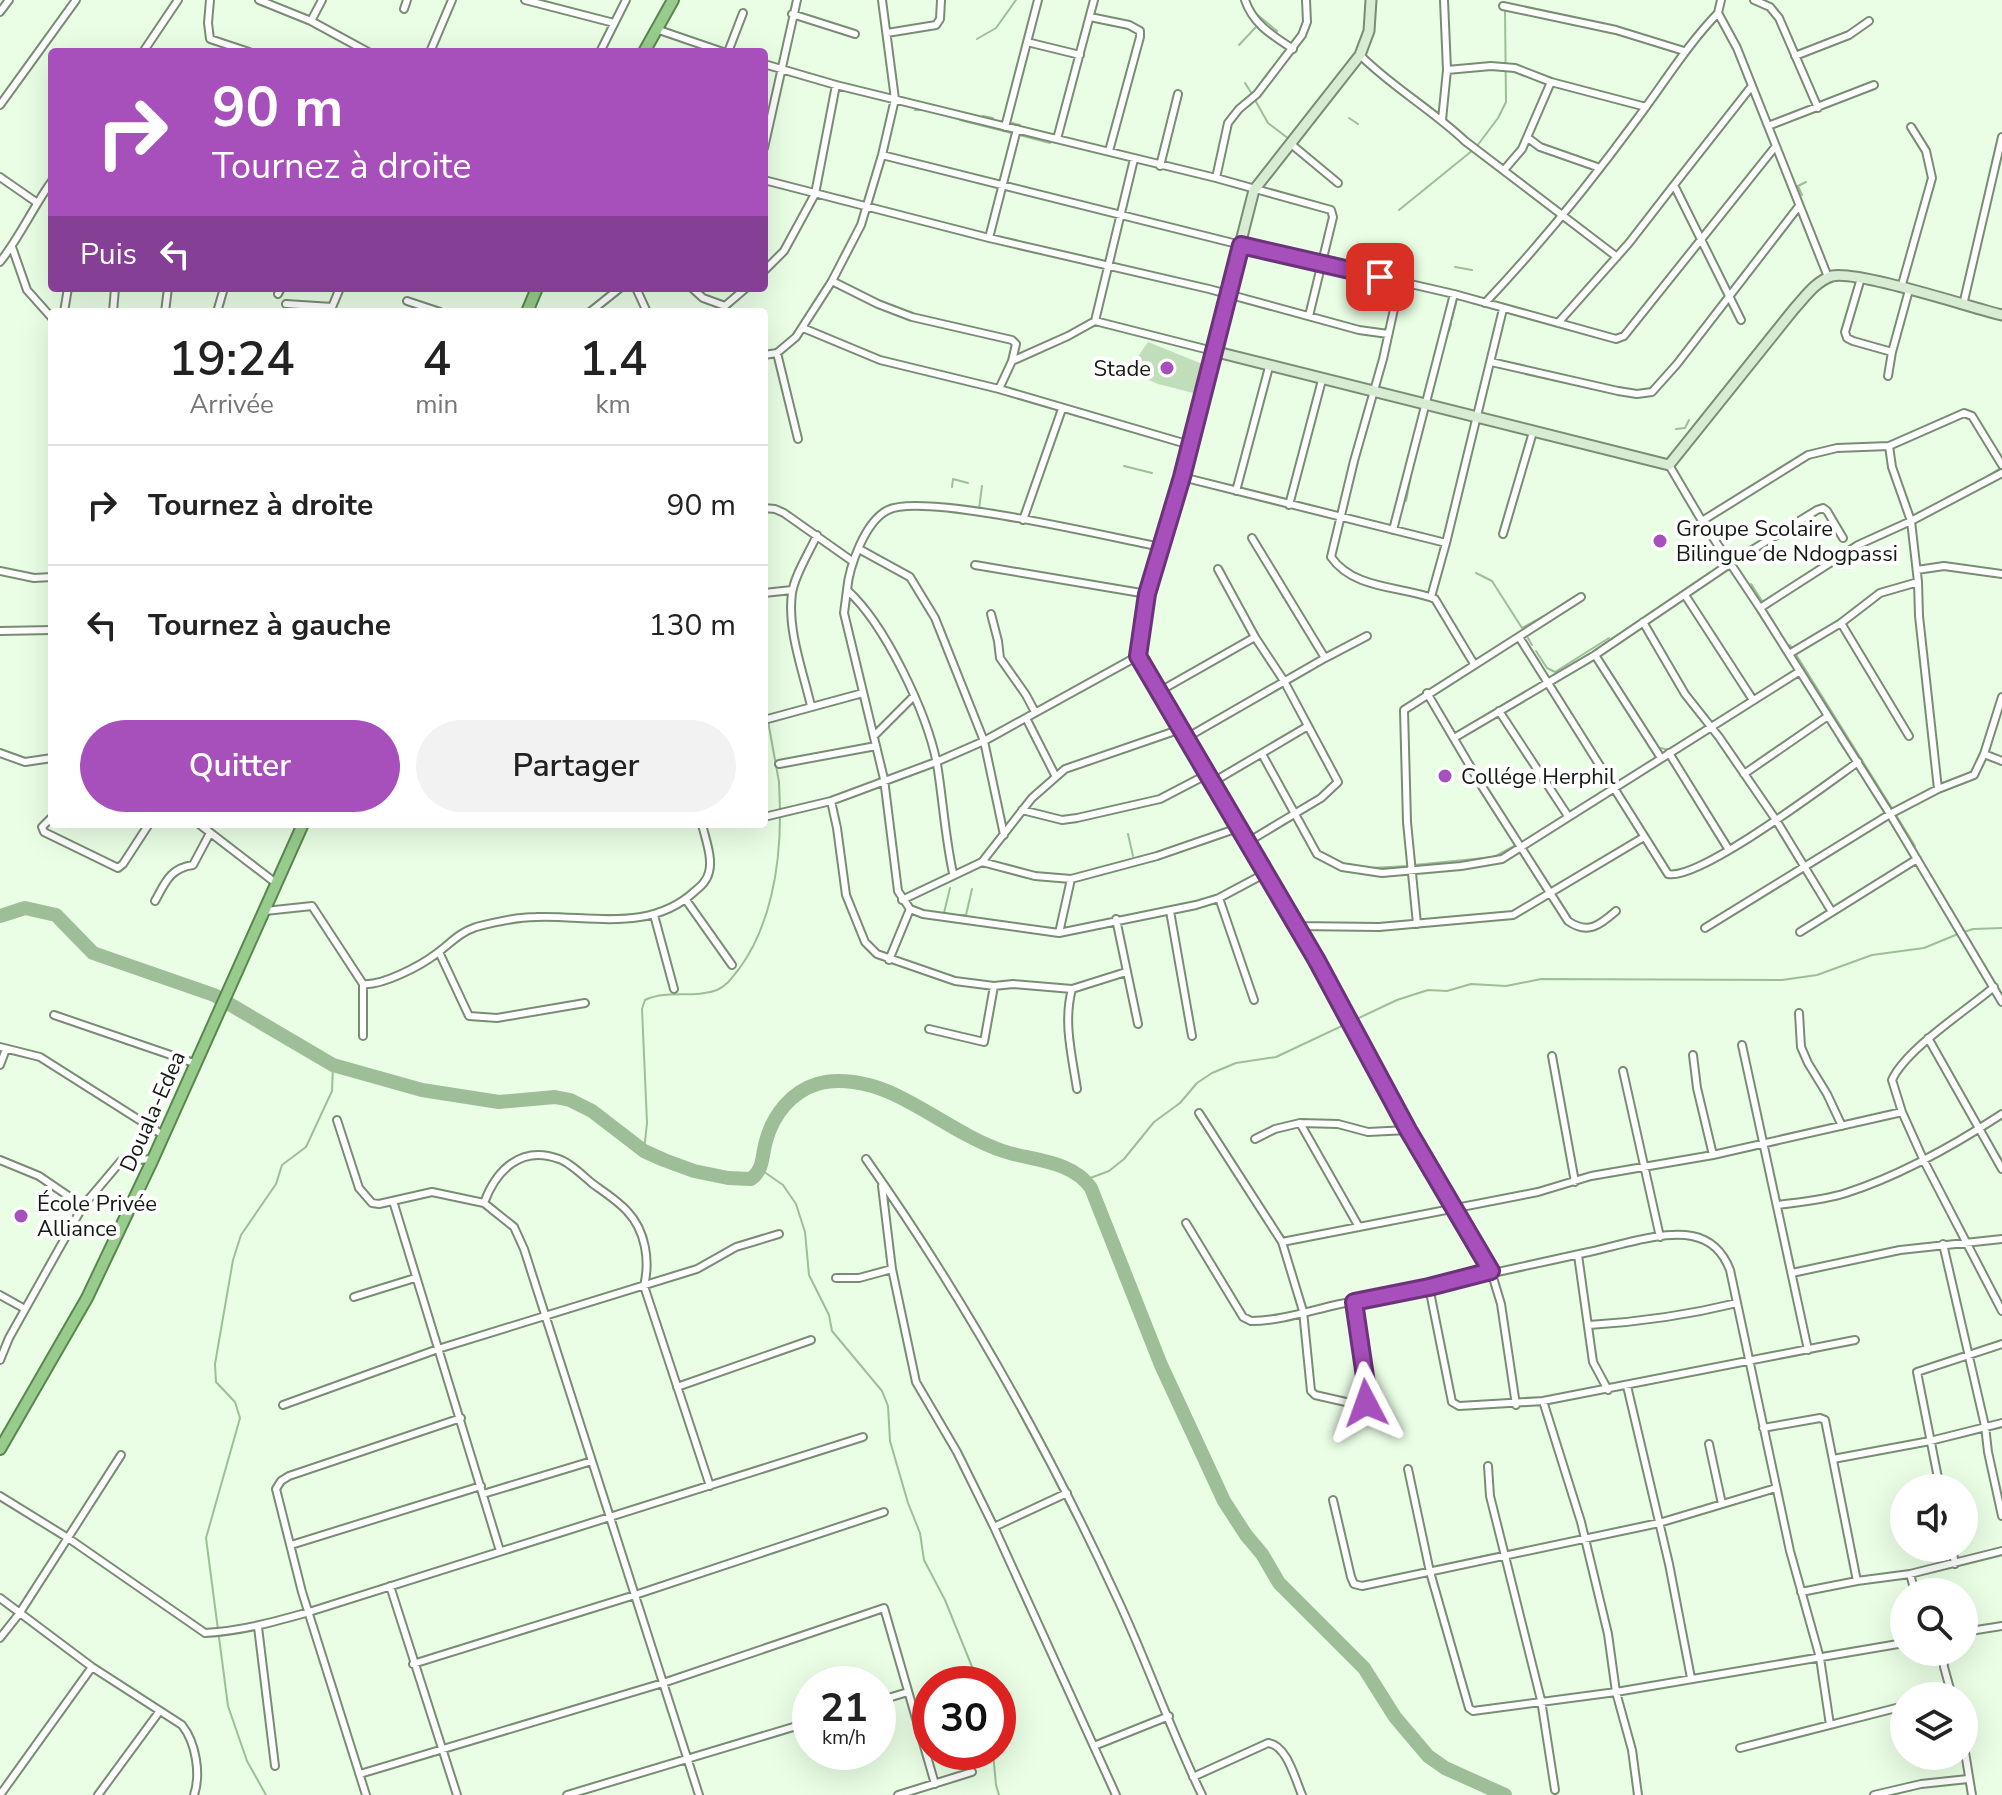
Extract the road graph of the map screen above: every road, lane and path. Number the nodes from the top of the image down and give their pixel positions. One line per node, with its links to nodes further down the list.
1 (9, 0): 25 (street)
2 (76, 0): 59 (street)
3 (178, 0): 37 (street)
4 (210, 0): 38 (street)
5 (259, 0): 30 (street)
6 (322, 0): 30 (street)
7 (407, 0): 24 (street)
8 (452, 0): 40 (street)
9 (525, 0): 32 (street)
10 (626, 0): 32 (street)
11 (673, 0): 33 (highway)
12 (797, 0): 28 (street)
13 (882, 0): 34 (street)
14 (941, 0): 34 (street)
15 (1038, 0): 36 (street)
16 (1094, 0): 29 (street)
17 (1245, 0): 45 (street)
18 (1306, 0): 45 (street)
19 (1371, 0): 48 (main road)
20 (1444, 0): 52 (street)
21 (1721, 0): 27 (street)
22 (1754, 0): 49 (street)
23 (1503, 6): 46 (street)
24 (404, 9)
25 (0, 12)
26 (743, 13): 44 (street)
27 (1718, 13): 46 (street); 56 (street)
28 (792, 14): 35 (street); 51 (street)
29 (1090, 17): 47 (street); 73 (street)
30 (311, 21): 39 (street)
31 (1869, 21): 49 (street)
32 (614, 23): 41 (street)
33 (656, 29): 42 (highway); 43 (street)
34 (887, 33): 58 (street)
35 (855, 34)
36 (1027, 42): 47 (street); 64 (street)
37 (146, 48)
38 (237, 48)
39 (361, 48)
40 (432, 48)
41 (602, 48)
42 (646, 48)
43 (713, 48)
44 (727, 48)
45 (1293, 49): 81 (street)
46 (1684, 51): 60 (street)
47 (1080, 55): 70 (street)
48 (1360, 55): 62 (street); 71 (main road)
49 (1795, 56): 61 (street)
50 (768, 65): 51 (street)
51 (781, 69): 54 (street); 66 (street)
52 (1447, 70): 53 (street); 62 (street)
53 (1551, 82): 60 (street); 69 (street)
54 (836, 85): 58 (street); 88 (street)
55 (1874, 85): 61 (street)
56 (1751, 87): 63 (street); 85 (street)
57 (1178, 94): 77 (street)
58 (895, 99): 64 (street); 74 (street)
59 (0, 105)
60 (1646, 107): 78 (street)
61 (1818, 108): 63 (street)
62 (1442, 120): 79 (street)
63 (1768, 126): 72 (street)
64 (1005, 127): 67 (street)
65 (1911, 127): 107 (street)
66 (768, 129)
67 (1017, 129): 70 (street); 84 (street)
68 (2002, 137): 76 (street)
69 (1528, 138): 78 (street); 79 (street)
70 (1057, 139): 73 (street)
71 (1291, 144): 83 (street); 86 (main road)
72 (1775, 147): 91 (street); 95 (street)
73 (1109, 151): 75 (street)
74 (882, 155): 84 (street); 90 (street)
75 (1134, 159): 77 (street); 92 (street)
76 (1999, 160): 119 (street)
77 (1160, 166): 81 (street)
78 (1600, 168): 93 (street)
79 (1504, 170): 93 (street)
80 (0, 177): 89 (street)
81 (1216, 178): 86 (street)
82 (768, 181): 88 (street)
83 (1338, 183)
84 (1003, 184): 92 (street); 94 (street)
85 (1674, 185): 95 (street); 98 (street)
86 (1254, 190): 96 (main road); 100 (street)
87 (48, 192): 89 (street)
88 (815, 194): 90 (street); 101 (street)
89 (36, 202): 97 (street)
90 (866, 205): 94 (street); 105 (street)
91 (1799, 206): 103 (street); 114 (street)
92 (1120, 213): 96 (street); 102 (street)
93 (1563, 214): 98 (street); 117 (street)
94 (989, 238): 102 (street)
95 (1701, 241): 114 (street); 129 (street)
96 (1241, 245): 100 (street); 113 (main road)
97 (12, 247): 99 (street); 124 (street)
98 (1617, 257): 129 (street)
99 (0, 262)
100 (1322, 263): 106 (street); 126 (street)
101 (768, 267)
102 (1108, 267): 113 (street); 128 (street)
103 (1828, 277): 104 (main road); 150 (main road)
104 (1861, 278): 107 (main road); 133 (street)
105 (832, 281): 130 (street); 136 (street)
106 (1400, 282): 112 (street); 131 (street)
107 (1905, 289): 119 (main road); 133 (street)
108 (615, 292): 122 (street)
109 (696, 292): 115 (street)
110 (705, 292): 115 (street)
111 (741, 292): 115 (street)
112 (1454, 294): 117 (street); 143 (street)
113 (1228, 296): 126 (street); 132 (main road)
114 (1729, 297): 127 (street); 137 (street)
115 (703, 298)
116 (407, 301): 121 (street)
117 (1485, 303): 123 (street)
118 (286, 304): 120 (street)
119 (1963, 305): 125 (main road)
120 (316, 308)
121 (428, 308)
122 (595, 308)
123 (1503, 309): 129 (street); 137 (street)
124 (48, 314)
125 (2002, 315)
126 (1309, 316): 131 (street)
127 (1741, 320)
128 (1095, 321): 132 (street); 136 (street)
129 (1558, 323)
130 (803, 328): 134 (street); 141 (street)
131 (1388, 334): 142 (street)
132 (1213, 351): 138 (main road); 148 (street)
133 (1892, 352): 139 (street)
134 (777, 353): 135 (street); 147 (street)
135 (768, 354)
136 (1012, 361): 141 (street)
137 (1491, 362): 145 (street)
138 (1269, 367): 140 (main road); 154 (street)
139 (1888, 376)
140 (1322, 380): 142 (main road); 155 (street)
141 (999, 389): 144 (street)
142 (1374, 390): 143 (main road); 157 (street)
143 (1427, 404): 145 (main road); 161 (street)
144 (1062, 409): 148 (street); 158 (street)
145 (1477, 418): 146 (main road); 166 (street)
146 (1533, 432): 150 (main road); 162 (street)
147 (798, 439)
148 (1190, 445): 153 (street)
149 (1889, 446): 151 (street); 159 (street); 160 (street)
150 (1669, 465): 159 (street)
151 (2002, 465)
152 (2002, 473): 160 (street)
153 (1182, 477): 154 (street); 167 (street)
154 (1236, 491): 155 (street)
155 (1289, 505): 157 (street)
156 (768, 508): 163 (street)
157 (1340, 518): 161 (street); 183 (street)
158 (1023, 520): 167 (street); 168 (street)
159 (1702, 521): 170 (street)
160 (1911, 521): 173 (street); 185 (street)
161 (1393, 530): 166 (street)
162 (1503, 534)
163 (817, 535): 169 (street); 178 (street)
164 (1252, 538): 197 (street)
165 (1843, 538): 170 (street)
166 (1446, 543): 183 (street)
167 (1161, 547): 181 (street)
168 (859, 549): 169 (street); 221 (street)
169 (852, 561): 179 (street)
170 (1731, 563): 182 (street); 185 (street)
171 (975, 565): 181 (street)
172 (1218, 569): 192 (street)
173 (1917, 570): 175 (street); 177 (street)
174 (0, 571): 176 (street)
175 (2002, 574)
176 (48, 577)
177 (1918, 582): 188 (street); 239 (street)
178 (792, 590): 180 (street); 208 (street)
179 (847, 590): 203 (street); 205 (street)
180 (768, 593)
181 (1147, 594): 196 (street)
182 (1685, 595): 187 (street); 207 (street)
183 (1431, 597): 198 (street)
184 (1581, 597): 193 (street)
185 (1760, 608): 194 (street)
186 (991, 614): 210 (street)
187 (1643, 622): 195 (street); 215 (street)
188 (1841, 623): 194 (street); 218 (street)
189 (48, 630): 190 (street)
190 (0, 631)
191 (1367, 636): 197 (street)
192 (1255, 637): 200 (street); 202 (street)
193 (1519, 637): 198 (street); 201 (street)
194 (1789, 654): 199 (street)
195 (1595, 655): 201 (street); 227 (street)
196 (1138, 656): 202 (street); 210 (street)
197 (1325, 658): 200 (street)
198 (1474, 664): 204 (street)
199 (1800, 671): 207 (street); 211 (street)
200 (1284, 681): 214 (street); 219 (street)
201 (1549, 681): 209 (street); 238 (street)
202 (1160, 691): 216 (street)
203 (863, 693): 208 (street); 217 (street)
204 (1427, 693): 220 (street); 262 (street)
205 (914, 696): 217 (street); 230 (street)
206 (2002, 697): 226 (street)
207 (1753, 700): 215 (street)
208 (811, 706): 213 (street)
209 (1499, 711): 220 (street); 245 (street)
210 (1035, 712): 212 (street)
211 (1828, 716): 231 (street); 234 (street)
212 (1026, 718): 221 (street); 235 (street)
213 (768, 719)
214 (1308, 726): 225 (street); 242 (street)
215 (1710, 726): 224 (street); 234 (street)
216 (1181, 729): 219 (street); 235 (street)
217 (874, 736): 222 (street)
218 (1909, 736)
219 (1186, 738): 233 (street)
220 (1454, 738): 257 (street)
221 (984, 741): 230 (street); 254 (street)
222 (876, 746): 232 (street); 236 (street)
223 (0, 753): 228 (street)
224 (1669, 753): 227 (street); 258 (street)
225 (1262, 754): 237 (street); 242 (street)
226 (1984, 754): 229 (street); 239 (street)
227 (1661, 758): 238 (street)
228 (48, 759)
229 (2002, 761)
230 (936, 762): 236 (street); 263 (street)
231 (1858, 762): 243 (street); 246 (street)
232 (779, 764)
233 (1208, 774): 237 (street); 241 (street)
234 (1744, 774): 246 (street)
235 (1056, 777): 241 (street)
236 (884, 779): 240 (street); 270 (street)
237 (1213, 782): 252 (street)
238 (1615, 788): 245 (street); 255 (street)
239 (1938, 789): 243 (street)
240 (831, 801): 244 (street); 285 (street)
241 (1022, 810): 254 (street)
242 (1295, 814): 256 (street); 262 (street)
243 (1890, 814): 259 (street); 261 (street)
244 (768, 816)
245 (1568, 816): 257 (street)
246 (1776, 820): 258 (street); 261 (street)
247 (48, 821): 248 (street)
248 (146, 828)
249 (204, 828): 253 (street)
250 (301, 828): 266 (highway, Douala-Edea)
251 (703, 828): 269 (street)
252 (1238, 828): 256 (street); 265 (street)
253 (210, 833): 266 (street); 271 (street)
254 (1004, 835): 260 (street)
255 (1644, 837): 258 (street); 267 (street)
256 (1246, 843): 264 (street)
257 (1522, 846): 262 (street); 267 (street)
258 (1729, 850)
259 (1917, 859): 276 (street); 290 (street)
260 (982, 862): 263 (street); 265 (street)
261 (1804, 865): 276 (street); 281 (street)
262 (1412, 871): 279 (street)
263 (953, 873): 270 (street)
264 (1264, 874): 268 (street); 280 (street)
265 (1071, 879): 283 (street)
266 (277, 884): 273 (highway, Douala-Edea)
267 (1552, 892): 275 (street); 279 (street)
268 (1219, 898): 274 (street); 293 (street)
269 (686, 900): 277 (street); 286 (street)
270 (902, 900): 272 (street)
271 (155, 901)
272 (910, 909): 283 (street); 285 (street)
273 (264, 911): 288 (street); 307 (highway, Douala-Edea)
274 (1170, 911): 278 (street); 301 (street)
275 (1616, 911)
276 (1832, 912): 282 (street)
277 (654, 915): 284 (street); 291 (street)
278 (1116, 919): 283 (street); 287 (street)
279 (1417, 924): 280 (street)
280 (1297, 926): 318 (street)
281 (1705, 928)
282 (1800, 932)
283 (1059, 933)
284 (439, 952): 288 (street); 295 (street)
285 (889, 960): 289 (street)
286 (732, 965)
287 (1126, 972): 292 (street); 298 (street)
288 (363, 984): 300 (street)
289 (994, 986): 292 (street); 299 (street)
290 (1994, 987): 294 (street); 302 (street)
291 (674, 989)
292 (1072, 989): 310 (street)
293 (1254, 1000)
294 (2002, 1002)
295 (585, 1003)
296 (1799, 1013): 316 (street)
297 (54, 1015): 307 (street)
298 (1138, 1024)
299 (929, 1029)
300 (363, 1036)
301 (1192, 1036)
302 (1928, 1038): 311 (street); 317 (street)
303 (1742, 1045): 321 (street)
304 (3, 1048): 308 (street); 319 (street)
305 (1693, 1055): 322 (street)
306 (1552, 1056): 330 (street)
307 (194, 1063): 319 (highway, Douala-Edea)
308 (0, 1065)
309 (1623, 1071): 327 (street)
310 (1077, 1089)
311 (1902, 1112): 316 (street); 326 (street)
312 (1199, 1113): 341 (street)
313 (2002, 1114): 317 (street)
314 (337, 1120): 331 (street)
315 (1300, 1123): 318 (street); 320 (street); 337 (street)
316 (1842, 1126): 321 (street)
317 (1979, 1129): 326 (street); 328 (street)
318 (1408, 1130): 335 (street)
319 (163, 1135): 323 (highway, Douala-Edea)
320 (1255, 1139)
321 (1764, 1143): 322 (street); 333 (street)
322 (1713, 1155): 327 (street)
323 (153, 1159): 334 (street); 386 (highway, Douala-Edea)
324 (866, 1159): 329 (street)
325 (0, 1160): 334 (street)
326 (1924, 1161): 333 (street); 343 (street)
327 (1644, 1169): 330 (street); 339 (street)
328 (2002, 1169)
329 (882, 1182): 345 (street); 396 (street)
330 (1575, 1182): 335 (street)
331 (393, 1201): 332 (street); 348 (street)
332 (484, 1203): 350 (street); 361 (street)
333 (1778, 1205): 347 (street)
334 (83, 1206): 358 (street)
335 (1454, 1207): 337 (street); 346 (street)
336 (1186, 1223): 359 (street)
337 (1359, 1227): 341 (street)
338 (779, 1234): 350 (street)
339 (1660, 1237): 344 (street); 357 (street)
340 (2002, 1239): 343 (street)
341 (1282, 1242): 359 (street)
342 (1943, 1244): 343 (street); 347 (street); 370 (street)
343 (1966, 1244): 353 (street)
344 (1578, 1255): 346 (street); 362 (street)
345 (892, 1269): 349 (street); 404 (street)
346 (1491, 1271): 351 (street); 378 (street)
347 (1792, 1273): 369 (street)
348 (415, 1278): 355 (street); 368 (street)
349 (836, 1278)
350 (644, 1286): 361 (street); 374 (street)
351 (1429, 1287): 356 (street); 378 (street)
352 (2002, 1291): 353 (street)
353 (1992, 1293): 360 (street)
354 (0, 1295): 358 (street)
355 (354, 1297)
356 (1354, 1302): 359 (street); 359 (street)
357 (1737, 1303): 362 (street); 372 (street)
358 (25, 1309): 364 (street)
359 (1303, 1311)
360 (2002, 1311)
361 (545, 1315): 368 (street); 389 (street)
362 (1589, 1325): 375 (street)
363 (0, 1334): 364 (street)
364 (9, 1338): 371 (street)
365 (811, 1340): 374 (street)
366 (1855, 1340): 369 (street)
367 (2002, 1344): 370 (street)
368 (438, 1349): 377 (street); 379 (street)
369 (1808, 1350): 372 (street)
370 (1970, 1356): 381 (street); 384 (street)
371 (0, 1360)
372 (1751, 1361): 373 (street); 382 (street)
373 (1627, 1386): 375 (street); 403 (street)
374 (677, 1387): 393 (street)
375 (1608, 1390): 376 (street)
376 (1543, 1401): 378 (street); 405 (street)
377 (283, 1405)
378 (1516, 1405)
379 (461, 1418): 395 (street); 407 (street)
380 (2002, 1423): 381 (street)
381 (1985, 1426): 384 (street); 401 (street)
382 (1763, 1428): 388 (street); 394 (street)
383 (863, 1437): 393 (street)
384 (1930, 1441): 388 (street); 392 (street)
385 (1709, 1444): 399 (street)
386 (0, 1449)
387 (121, 1455): 406 (street)
388 (1833, 1459): 415 (street)
389 (592, 1461): 395 (street); 402 (street)
390 (1488, 1466): 410 (street)
391 (1408, 1469): 412 (street)
392 (1937, 1474)
393 (710, 1486): 402 (street)
394 (1776, 1488): 399 (street); 417 (street)
395 (482, 1490): 407 (street); 408 (street)
396 (1067, 1493): 404 (street); 438 (street)
397 (0, 1496): 406 (street)
398 (1333, 1500): 412 (street)
399 (1722, 1504): 403 (street)
400 (884, 1512): 418 (street)
401 (2002, 1516)
402 (610, 1517): 408 (street); 418 (street)
403 (1659, 1523): 405 (street); 430 (street)
404 (994, 1527): 441 (street)
405 (1584, 1537): 410 (street); 433 (street)
406 (68, 1538): 421 (street); 423 (street)
407 (291, 1545): 420 (street)
408 (500, 1551): 416 (street)
409 (2002, 1551): 411 (street)
410 (1507, 1556): 412 (street); 435 (street)
411 (1955, 1564): 413 (street)
412 (1430, 1572): 435 (street)
413 (1910, 1574): 414 (street); 415 (street)
414 (1911, 1578)
415 (1857, 1581): 417 (street)
416 (390, 1586): 420 (street); 428 (street)
417 (1801, 1592): 427 (street)
418 (635, 1595): 428 (street); 431 (street)
419 (0, 1598): 421 (street)
420 (309, 1612): 423 (street); 448 (street)
421 (19, 1614): 425 (street); 429 (street)
422 (2002, 1626): 424 (street)
423 (258, 1627): 445 (street)
424 (1978, 1630)
425 (0, 1638)
426 (1890, 1646): 427 (street)
427 (1820, 1658): 430 (street); 439 (street)
428 (413, 1664): 443 (street)
429 (92, 1667): 437 (street); 454 (street)
430 (1691, 1678): 433 (street)
431 (663, 1683): 432 (street); 443 (street); 444 (street)
432 (908, 1692): 434 (street); 451 (street)
433 (1616, 1692): 435 (street); 466 (street)
434 (896, 1696)
435 (1541, 1700): 453 (street)
436 (1890, 1710): 439 (street)
437 (159, 1712): 455 (street); 456 (street)
438 (1169, 1716): 441 (street); 449 (street)
439 (1830, 1725): 442 (street)
440 (792, 1727): 444 (street)
441 (1094, 1746): 463 (street)
442 (1740, 1748)
443 (441, 1749): 448 (street); 458 (street)
444 (687, 1759): 452 (street); 461 (street)
445 (275, 1766)
446 (1967, 1770): 450 (street)
447 (972, 1772): 451 (street)
448 (360, 1774): 457 (street)
449 (1193, 1777): 464 (street); 465 (street)
450 (1968, 1779): 467 (street); 468 (street)
451 (935, 1784): 462 (street)
452 (601, 1785): 459 (street); 460 (street)
453 (1555, 1790)
454 (0, 1795)
455 (98, 1795)
456 (194, 1795)
457 (366, 1795)
458 (457, 1795)
459 (567, 1795)
460 (605, 1795)
461 (699, 1795)
462 (898, 1795)
463 (1116, 1795)
464 (1202, 1795)
465 (1302, 1795)
466 (1638, 1795)
467 (1874, 1795)
468 (1972, 1795)

